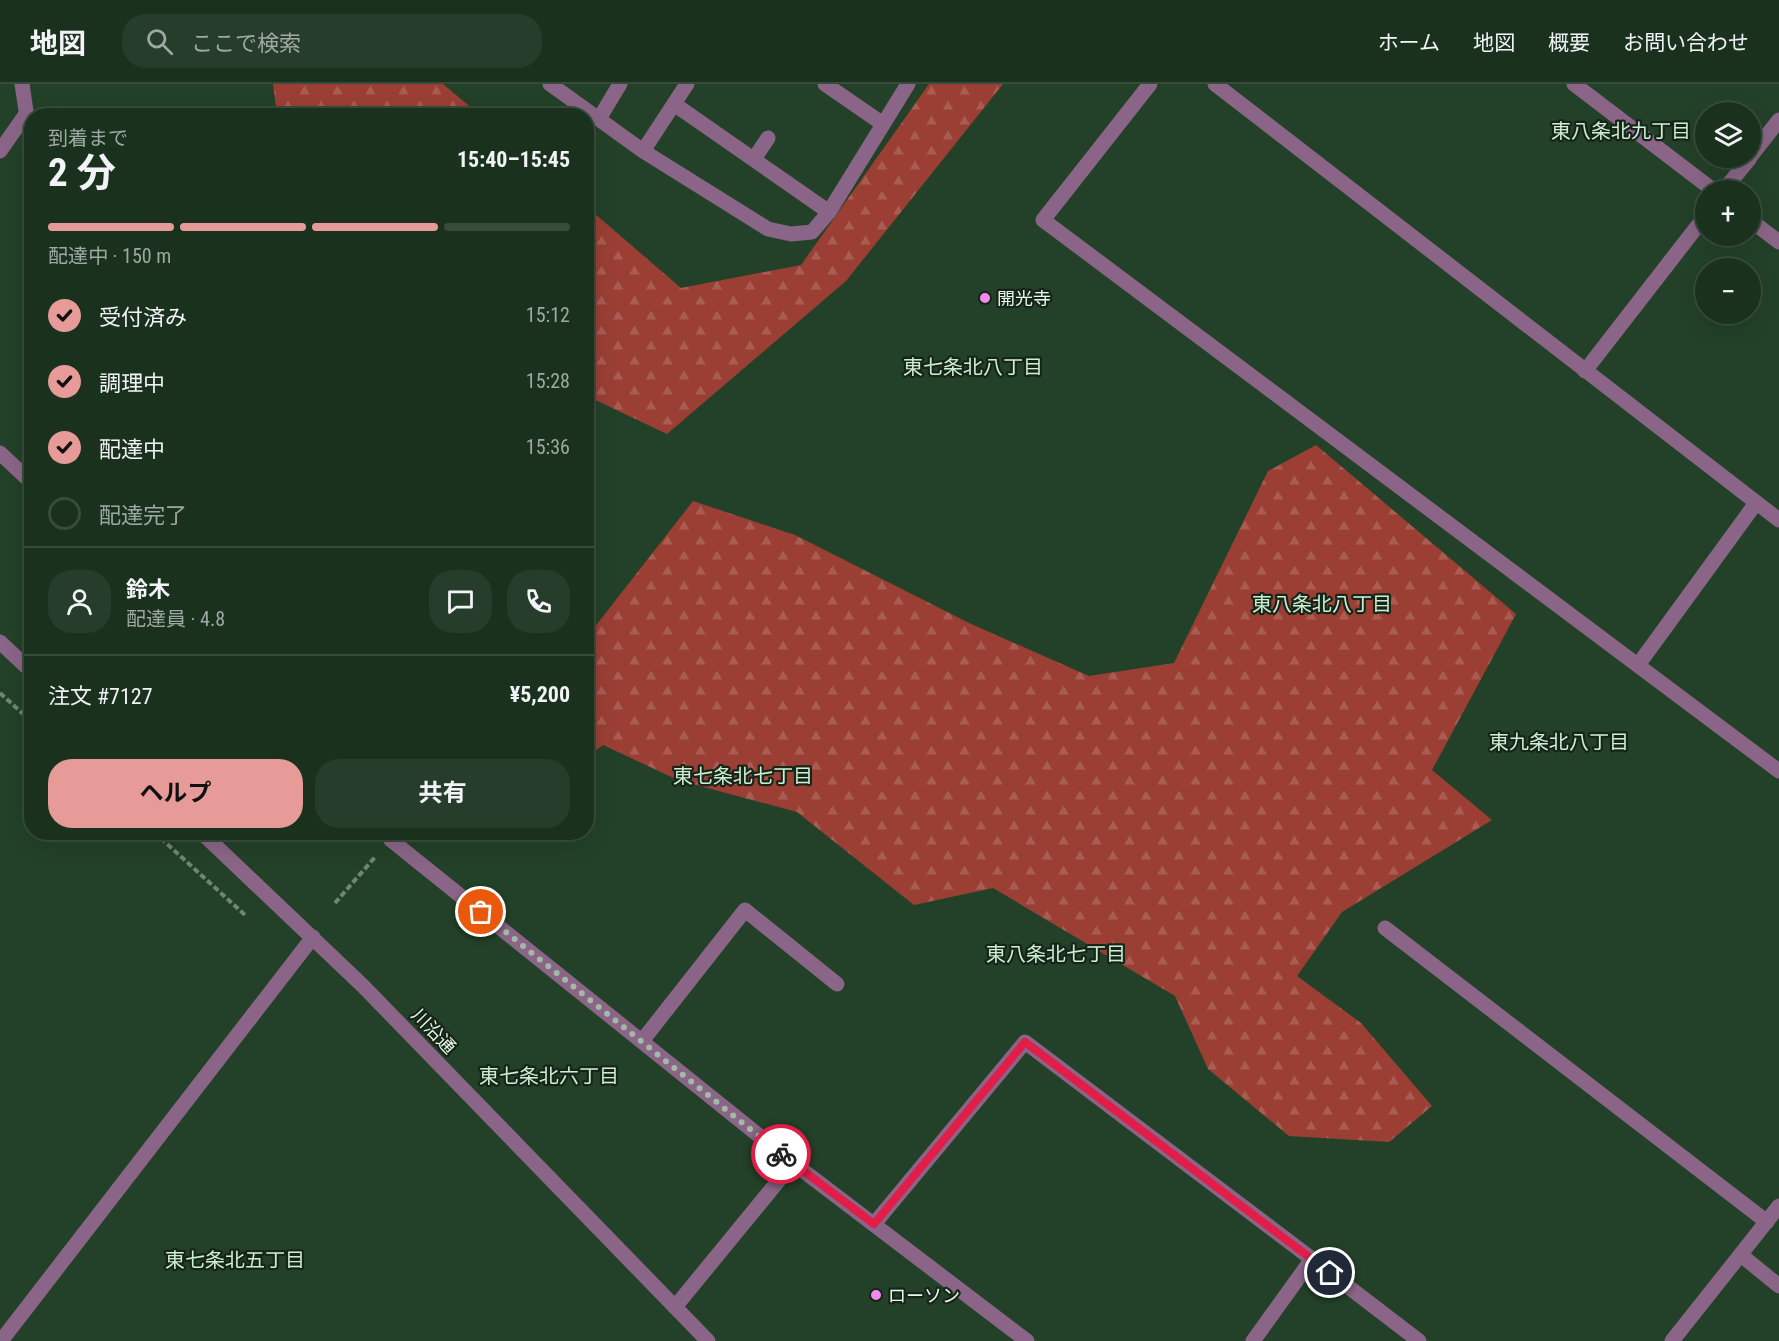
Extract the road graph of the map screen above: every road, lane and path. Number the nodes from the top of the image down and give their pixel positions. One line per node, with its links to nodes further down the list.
1 (22, 84): 11 (street)
2 (550, 84): 12 (street)
3 (620, 84): 15 (street)
4 (687, 84): 10 (street)
5 (825, 84): 17 (street)
6 (908, 84): 17 (street)
7 (1150, 84): 37 (street)
8 (1215, 84): 30 (street)
9 (1574, 84): 24 (street)
10 (674, 104): 21 (street); 22 (street)
11 (25, 108)
12 (584, 108)
13 (594, 115): 15 (street)
14 (24, 117): 20 (street)
15 (599, 119): 21 (street)
16 (1779, 120): 19 (street)
17 (883, 124): 26 (street)
18 (768, 138): 22 (street)
19 (1761, 143)
20 (0, 151)
21 (643, 151): 26 (street)
22 (754, 159): 26 (street)
23 (1741, 168): 25 (street)
24 (1700, 180)
25 (1732, 180)
26 (829, 212)
27 (1695, 228): 30 (street)
28 (1761, 228): 29 (street)
29 (1779, 242)
30 (1585, 371): 33 (street)
31 (0, 453): 32 (street)
32 (24, 476)
33 (1756, 503): 34 (street); 37 (street)
34 (1779, 520)
35 (0, 642): 36 (street)
36 (24, 664)
37 (1638, 665): 40 (street)
38 (0, 693): 39 (path)
39 (24, 715)
40 (1779, 771)
41 (163, 840): 45 (path)
42 (210, 840): 47 (street, 川沿通)
43 (390, 840): 44 (path); 49 (street)
44 (335, 903)
45 (245, 915)
46 (1385, 928): 52 (street)
47 (313, 937): 57 (street, 川沿通); 58 (street)
48 (837, 984): 49 (street)
49 (642, 1041): 50 (street)
50 (793, 1163): 53 (street); 57 (street)
51 (1779, 1206): 52 (street)
52 (1767, 1222): 54 (street)
53 (874, 1224): 55 (street); 60 (street)
54 (1741, 1255): 56 (street); 63 (street)
55 (1312, 1259): 61 (street); 62 (street)
56 (1779, 1286)
57 (675, 1307): 59 (street, 川沿通)
58 (1, 1341)
59 (708, 1341)
60 (1027, 1341)
61 (1253, 1341)
62 (1419, 1341)
63 (1672, 1341)

